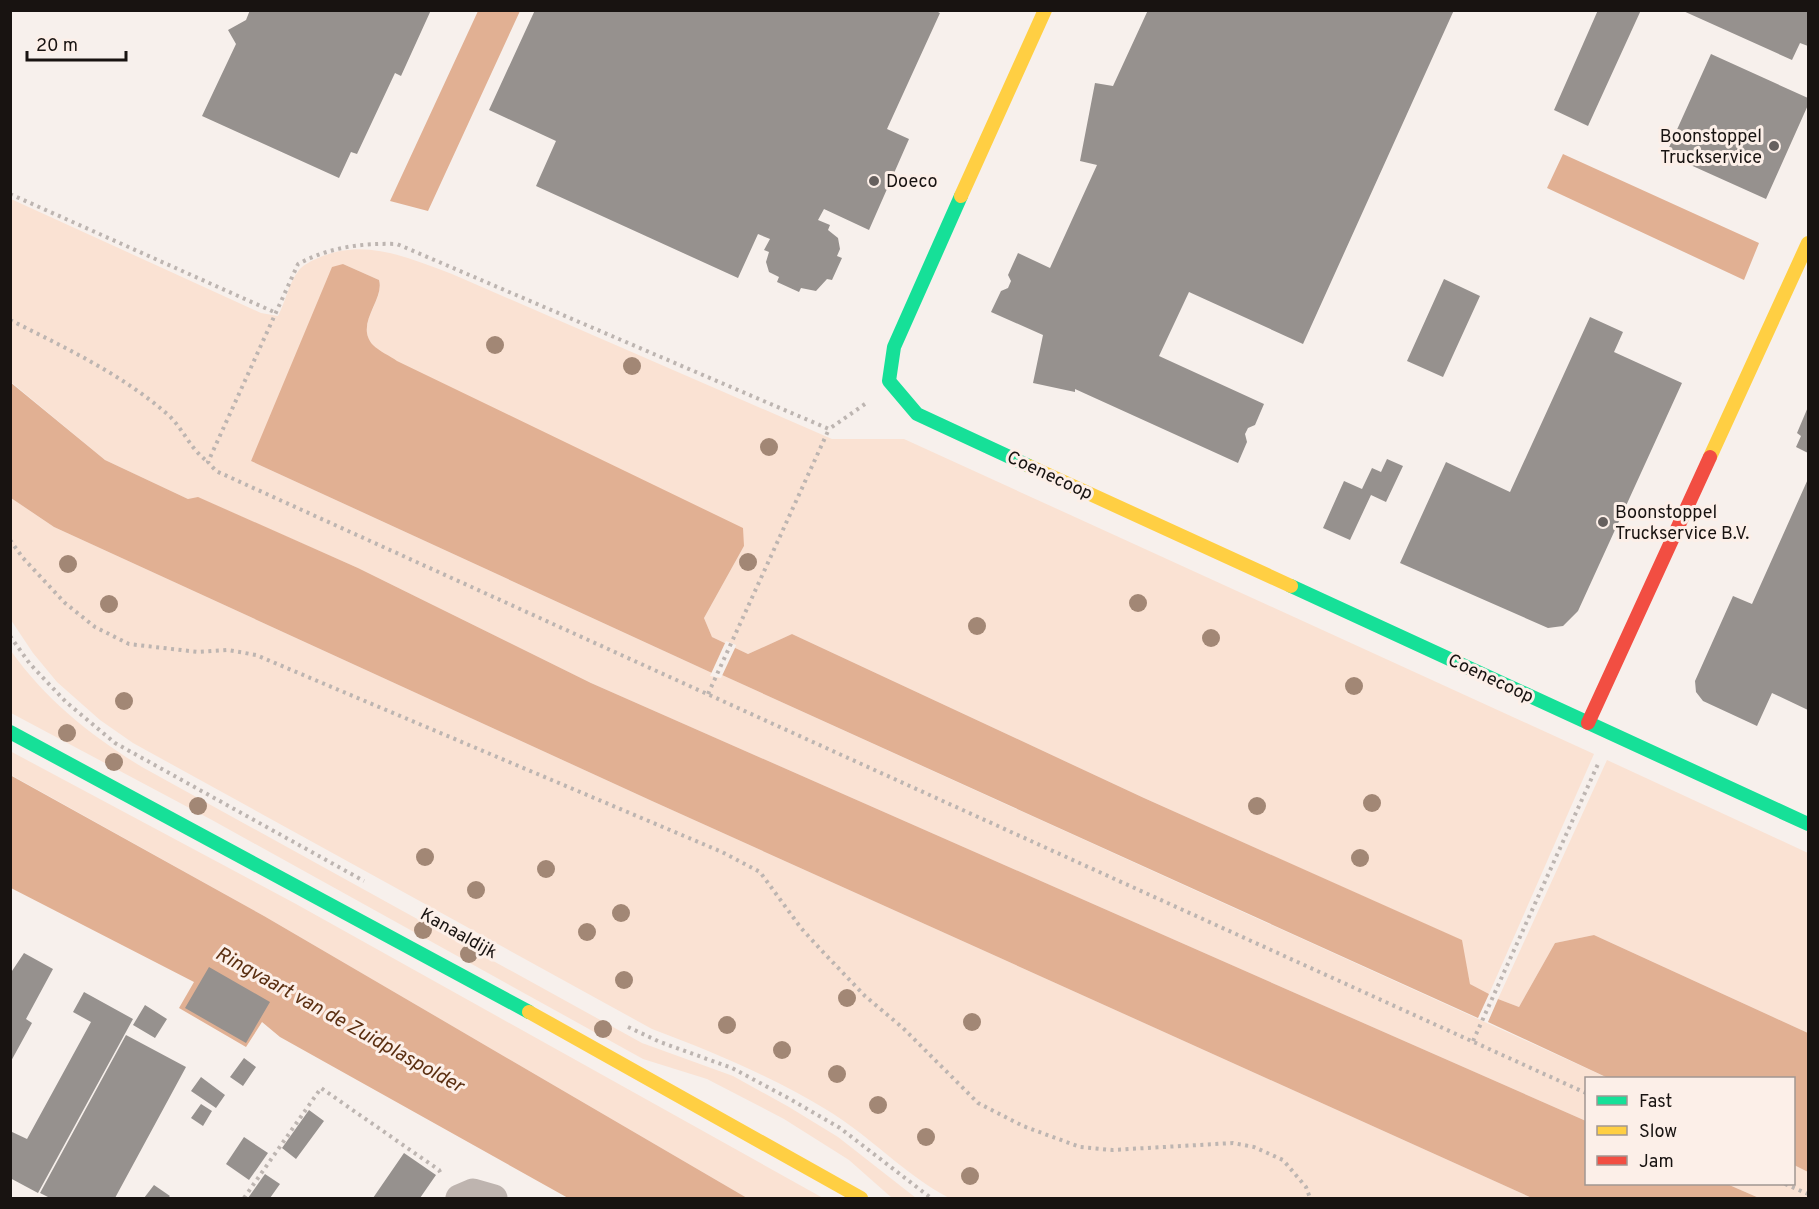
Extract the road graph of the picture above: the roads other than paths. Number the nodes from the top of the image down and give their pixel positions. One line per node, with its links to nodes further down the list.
1 (1045, 10): 3 (street, Coenecoop)
2 (1809, 243): 3 (street)
3 (1588, 723): 5 (street, Coenecoop)
4 (10, 732): 8 (street, Kanaaldijk)
5 (1809, 824)
6 (452, 1189): 7 (street)
7 (494, 1198)
8 (861, 1198)

